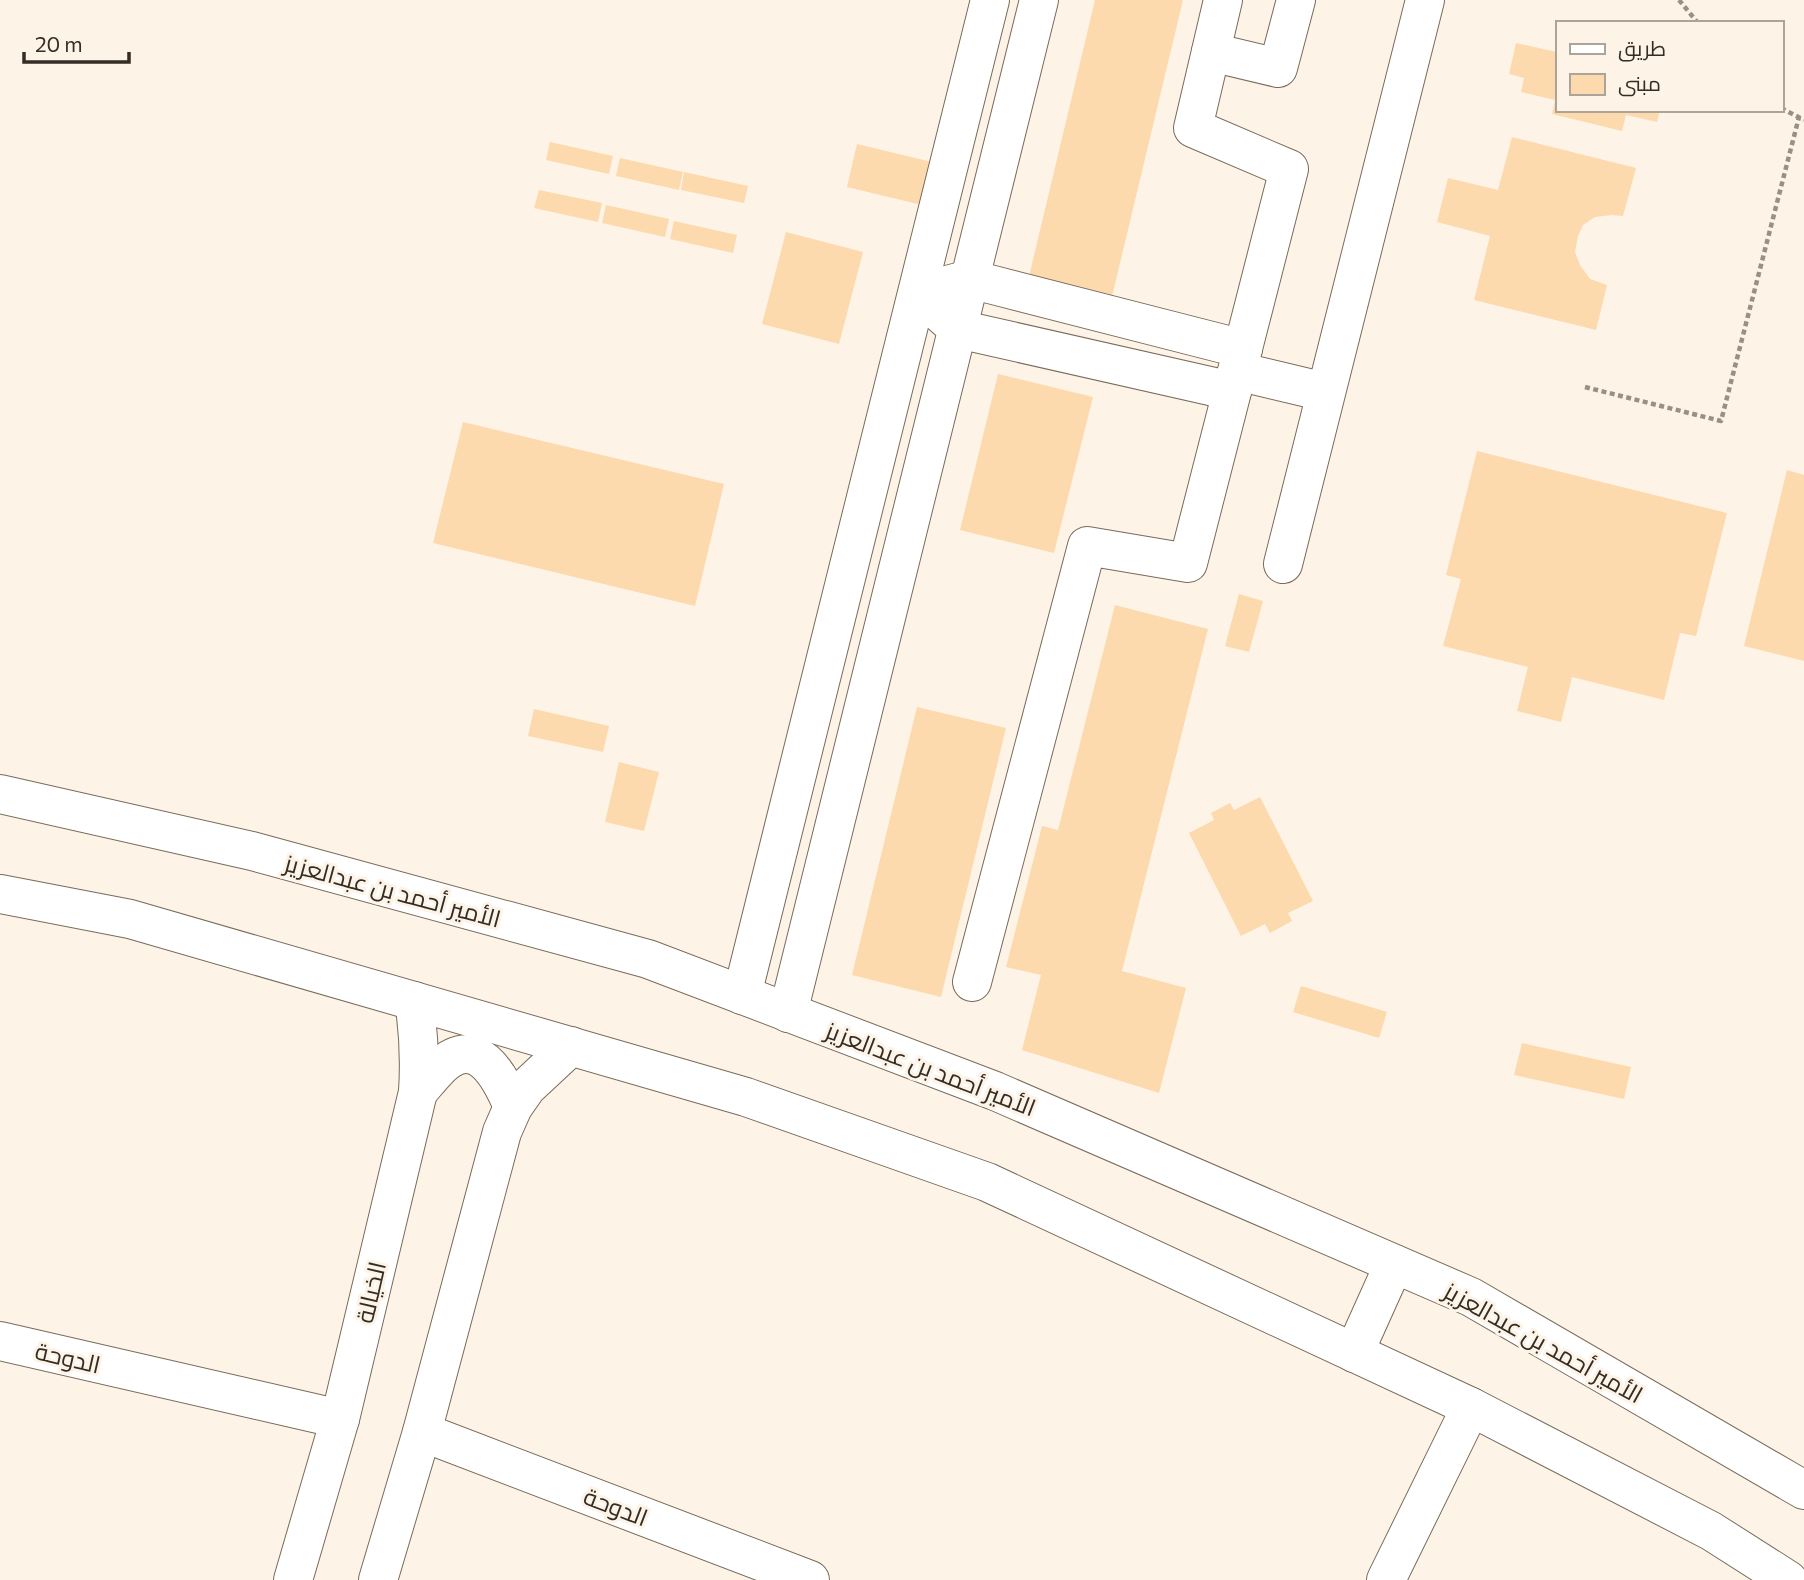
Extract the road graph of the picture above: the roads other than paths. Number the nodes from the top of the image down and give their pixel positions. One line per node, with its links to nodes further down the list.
1 (990, 0): 8 (street)
2 (1039, 0): 7 (street)
3 (1223, 0): 6 (street)
4 (1296, 0): 6 (street)
5 (1425, 0): 11 (street)
6 (1211, 52): 10 (street)
7 (970, 279): 8 (street); 9 (street); 10 (street)
8 (917, 293): 9 (street); 16 (street)
9 (958, 329): 10 (street); 18 (street)
10 (1237, 370): 11 (street); 15 (street)
11 (1325, 392): 12 (street)
12 (1283, 564)
13 (0, 794): 16 (street, الأمير أحمد بن عبدالعزيز)
14 (0, 894): 17 (street)
15 (972, 982)
16 (742, 995): 18 (street, الأمير أحمد بن عبدالعزيز)
17 (414, 1001): 19 (street); 20 (street, الخيالة)
18 (788, 1013): 22 (street, الأمير أحمد بن عبدالعزيز)
19 (571, 1046): 21 (street); 24 (street)
20 (418, 1092): 21 (street); 26 (street, الخيالة)
21 (513, 1107): 27 (street)
22 (1394, 1264): 24 (street); 28 (street, الأمير أحمد بن عبدالعزيز)
23 (0, 1341): 26 (street, الدوحة)
24 (1354, 1353): 25 (street)
25 (1471, 1407): 32 (street); 33 (street)
26 (340, 1419): 29 (street, الخيالة)
27 (422, 1432): 30 (street); 31 (street, الدوحة)
28 (1804, 1490)
29 (293, 1580)
30 (378, 1580)
31 (810, 1580)
32 (1387, 1580)
33 (1788, 1580)

